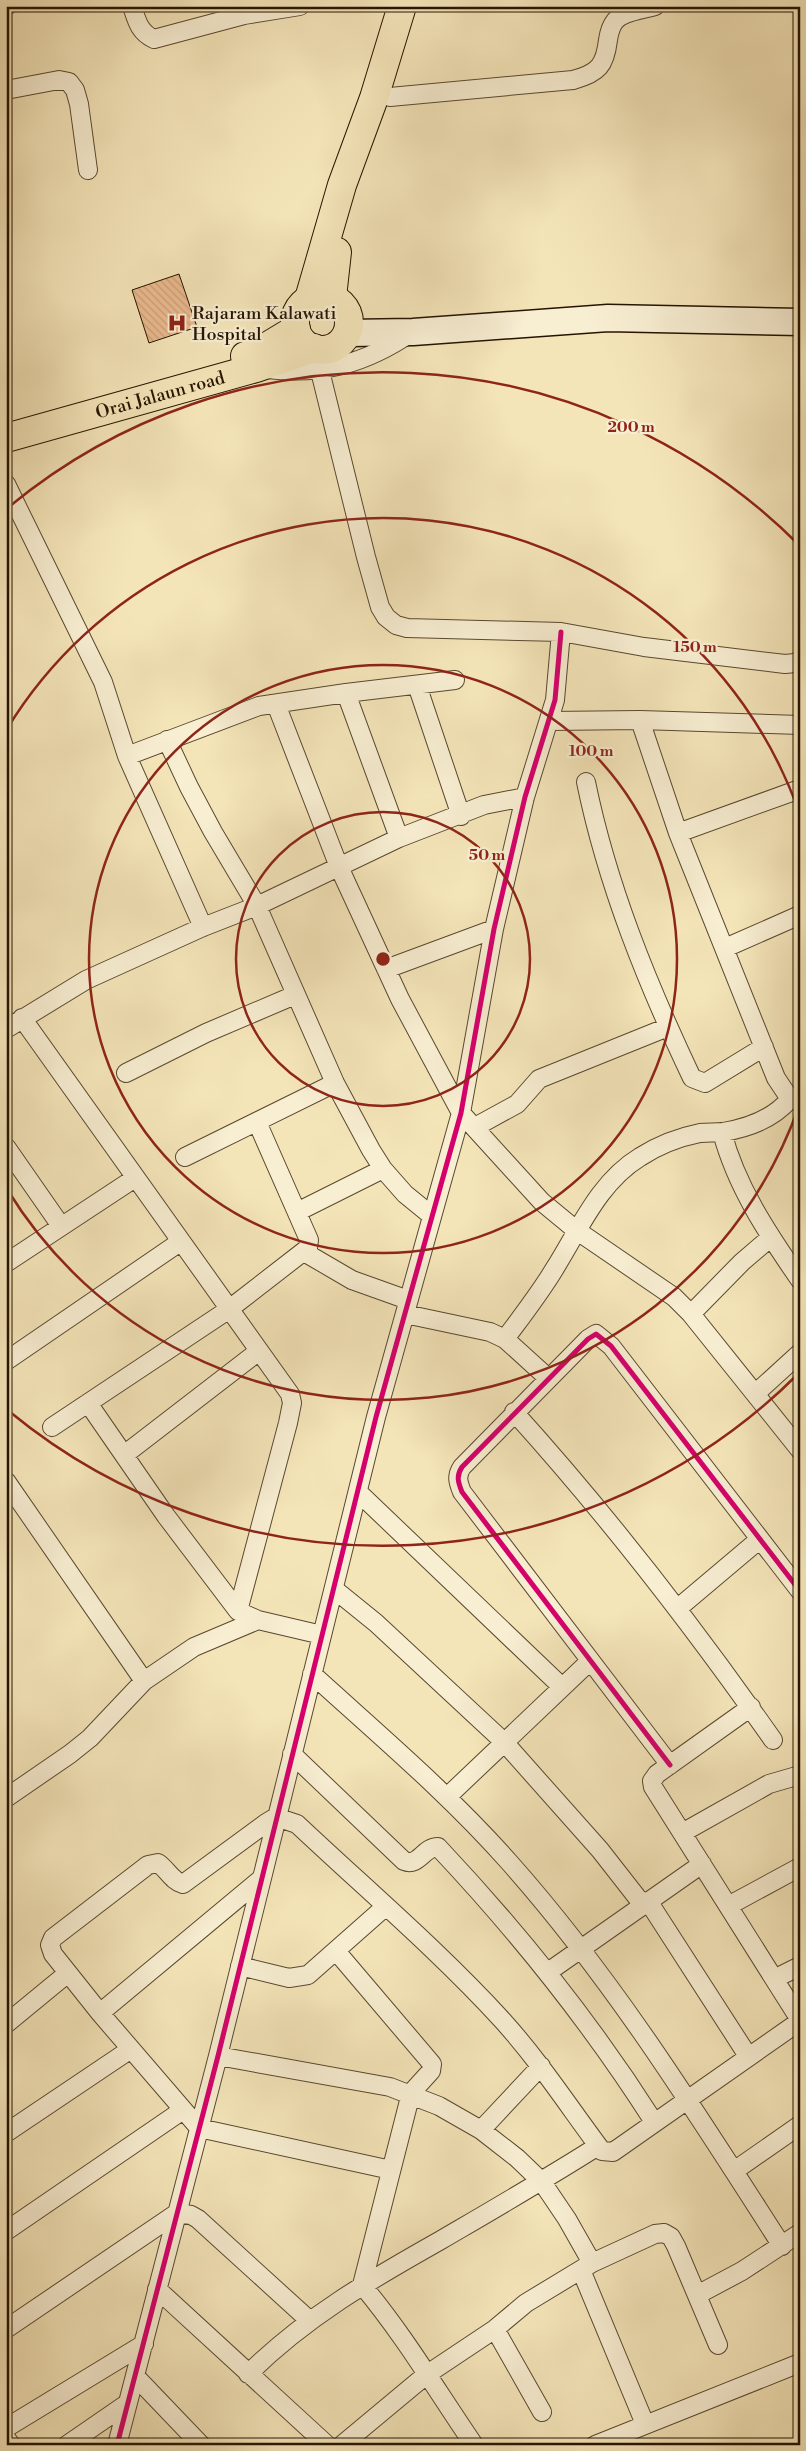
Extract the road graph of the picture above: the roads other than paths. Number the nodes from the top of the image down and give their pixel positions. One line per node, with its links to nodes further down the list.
1 (132, 6): 2 (street)
2 (300, 6)
3 (402, 6): 9 (main road)
4 (419, 6): 7 (main road)
5 (655, 6): 7 (street)
6 (6, 90): 8 (street)
7 (390, 97): 9 (main road)
8 (88, 170)
9 (321, 298): 11 (main road); 13 (main road)
10 (800, 322): 12 (street)
11 (348, 332): 12 (street); 13 (main road, Orai Jalaun road)
12 (413, 332): 13 (street)
13 (310, 349): 14 (main road); 15 (main road, Orai Jalaun road); 17 (street)
14 (6, 425)
15 (6, 438)
16 (6, 484): 27 (street)
17 (561, 632): 18 (street); 24 (street)
18 (800, 660)
19 (455, 680): 20 (street)
20 (417, 685): 21 (street); 31 (street)
21 (346, 693): 22 (street); 33 (street)
22 (276, 704): 26 (street); 34 (street)
23 (640, 720): 24 (street); 25 (street); 32 (street)
24 (550, 721): 30 (street)
25 (800, 725)
26 (168, 740): 27 (street); 35 (street)
27 (127, 756): 37 (street)
28 (586, 782): 43 (street)
29 (800, 789): 32 (street)
30 (525, 797): 31 (street); 38 (street)
31 (461, 816): 33 (street)
32 (678, 834): 39 (street)
33 (399, 838): 34 (street)
34 (338, 867): 35 (street); 40 (street)
35 (257, 906): 37 (street); 41 (street)
36 (800, 915): 39 (street)
37 (202, 927): 42 (street)
38 (494, 929): 40 (street); 49 (street)
39 (725, 948): 45 (street)
40 (386, 969): 49 (street)
41 (295, 996): 46 (street); 47 (street)
42 (22, 1018): 44 (street); 56 (street)
43 (668, 1027): 45 (street); 51 (street)
44 (6, 1029)
45 (764, 1047): 48 (street)
46 (126, 1073)
47 (335, 1083): 50 (street); 55 (street)
48 (795, 1100): 52 (street)
49 (461, 1113): 51 (street); 58 (street)
50 (257, 1122): 54 (street); 57 (street)
51 (475, 1127): 60 (street)
52 (722, 1132): 60 (street); 61 (street)
53 (6, 1147): 59 (street)
54 (185, 1157)
55 (383, 1170): 57 (street); 58 (street)
56 (135, 1178): 59 (street); 62 (street)
57 (297, 1212): 63 (street)
58 (432, 1216): 66 (street)
59 (61, 1226): 64 (street)
60 (576, 1230): 68 (street); 69 (street)
61 (770, 1238): 65 (street); 68 (street)
62 (180, 1242): 67 (street); 72 (street)
63 (304, 1252): 66 (street); 67 (street)
64 (6, 1263)
65 (800, 1280)
66 (406, 1307): 69 (street); 81 (street)
67 (228, 1310): 70 (street); 75 (street)
68 (691, 1314): 74 (street)
69 (505, 1340): 73 (street)
70 (259, 1351): 79 (street); 86 (street)
71 (800, 1353): 74 (street)
72 (6, 1361)
73 (548, 1378): 76 (street); 82 (street)
74 (756, 1394): 78 (street)
75 (88, 1403): 77 (street); 79 (street)
76 (514, 1412): 85 (street); 89 (street)
77 (52, 1427)
78 (800, 1450)
79 (124, 1455): 86 (street)
80 (6, 1481): 91 (street)
81 (358, 1492): 83 (street); 92 (street)
82 (760, 1539): 84 (street); 85 (street)
83 (334, 1589): 88 (street); 95 (street)
84 (800, 1591)
85 (677, 1609): 93 (street)
86 (238, 1611): 87 (street)
87 (258, 1620): 88 (street); 91 (street)
88 (322, 1635): 90 (street)
89 (590, 1660): 92 (street); 97 (street)
90 (312, 1674): 96 (street); 100 (street)
91 (144, 1681): 99 (street)
92 (562, 1687): 95 (street)
93 (751, 1707): 94 (street); 97 (street)
94 (774, 1740)
95 (504, 1742): 100 (street); 106 (street)
96 (292, 1754): 101 (street); 113 (street)
97 (670, 1764): 102 (street)
98 (800, 1775): 102 (street)
99 (6, 1798)
100 (447, 1798): 109 (street)
101 (276, 1817): 105 (street); 108 (street); 114 (street)
102 (682, 1833): 103 (street)
103 (702, 1864): 106 (street); 107 (street)
104 (800, 1867): 107 (street)
105 (261, 1879): 111 (street); 116 (street)
106 (646, 1903): 109 (street); 121 (street)
107 (728, 1906): 115 (street)
108 (385, 1907): 110 (street); 122 (street)
109 (582, 1948): 113 (street); 124 (street)
110 (336, 1951): 111 (street); 123 (street)
111 (240, 1966): 120 (street)
112 (800, 1966): 115 (street)
113 (548, 1972): 126 (street)
114 (68, 1973): 116 (street); 118 (street)
115 (774, 1979): 117 (street)
116 (100, 2013): 119 (street)
117 (800, 2020): 121 (street)
118 (6, 2024)
119 (131, 2049): 125 (street); 130 (street)
120 (218, 2056): 123 (street); 128 (street)
121 (748, 2056): 124 (street)
122 (541, 2066): 129 (street); 131 (street)
123 (411, 2094): 129 (street); 132 (street)
124 (686, 2099): 126 (street); 133 (street)
125 (183, 2110): 128 (street); 136 (street)
126 (654, 2122): 131 (street)
127 (800, 2126): 133 (street)
128 (199, 2128): 132 (street); 135 (street)
129 (481, 2130): 134 (street)
130 (6, 2133)
131 (598, 2146): 134 (street)
132 (391, 2170): 140 (street)
133 (734, 2171): 138 (street)
134 (542, 2182): 139 (street); 140 (street)
135 (177, 2213): 141 (street); 143 (street); 144 (street)
136 (6, 2231)
137 (800, 2233): 138 (street)
138 (782, 2246): 142 (street)
139 (586, 2266): 142 (street); 145 (street); 154 (street)
140 (362, 2285): 143 (street); 150 (street)
141 (158, 2290): 146 (street); 149 (street)
142 (696, 2295): 147 (street)
143 (309, 2320): 149 (street)
144 (6, 2329)
145 (496, 2329): 150 (street); 153 (street)
146 (144, 2344): 151 (street); 155 (street)
147 (718, 2345)
148 (800, 2363): 154 (street)
149 (248, 2374): 162 (street)
150 (426, 2375): 157 (street); 164 (street)
151 (135, 2376): 152 (street); 161 (street)
152 (128, 2404): 159 (street); 160 (street)
153 (542, 2412)
154 (645, 2424): 165 (street)
155 (6, 2428)
156 (6, 2438): 158 (street)
157 (362, 2438): 163 (street)
158 (11, 2445)
159 (67, 2445)
160 (117, 2445)
161 (201, 2445)
162 (327, 2445)
163 (342, 2445)
164 (474, 2445)
165 (595, 2445)

